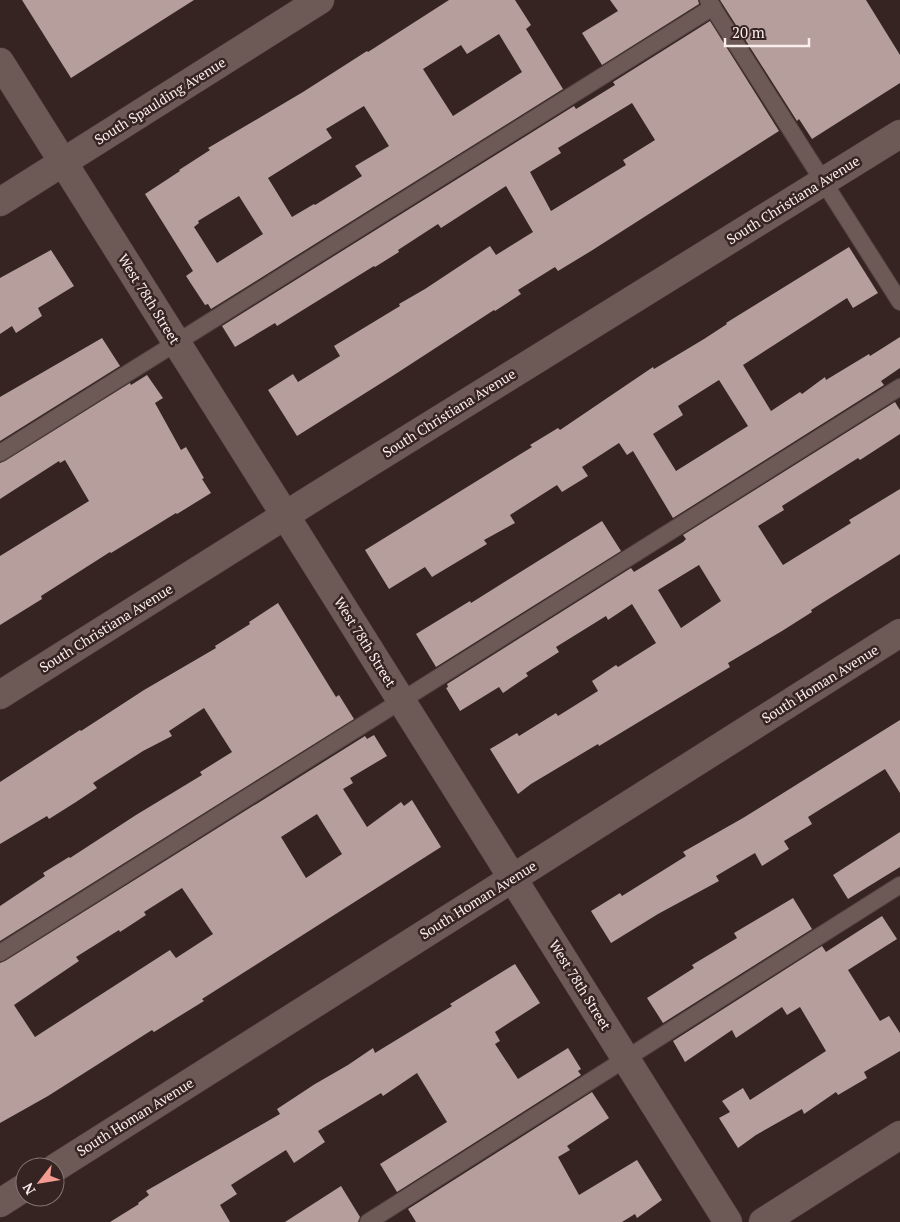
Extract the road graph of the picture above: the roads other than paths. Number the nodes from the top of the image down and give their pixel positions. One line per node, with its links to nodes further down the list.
1 (320, 0): 5 (street, South Spaulding Avenue)
2 (710, 4): 6 (lane); 9 (lane)
3 (0, 62): 5 (street, West 78th Street)
4 (900, 134): 6 (street, South Christiana Avenue)
5 (62, 163): 7 (street, South Spaulding Avenue); 9 (street, West 78th Street)
6 (823, 181): 8 (lane); 12 (street, South Christiana Avenue)
7 (0, 202)
8 (900, 302)
9 (176, 342): 11 (lane); 12 (street, West 78th Street)
10 (900, 387): 15 (lane)
11 (0, 453)
12 (285, 514): 14 (street, South Christiana Avenue); 15 (street, West 78th Street)
13 (900, 633): 16 (street, South Homan Avenue)
14 (0, 695)
15 (402, 700): 16 (street, West 78th Street); 18 (lane)
16 (513, 878): 19 (street, West 78th Street); 21 (street, South Homan Avenue)
17 (900, 885): 19 (lane)
18 (0, 953)
19 (626, 1059): 24 (lane); 25 (street, West 78th Street)
20 (900, 1136): 26 (street)
21 (65, 1162)
22 (15, 1193): 23 (street)
23 (0, 1203)
24 (368, 1222)
25 (728, 1222)
26 (763, 1222)

